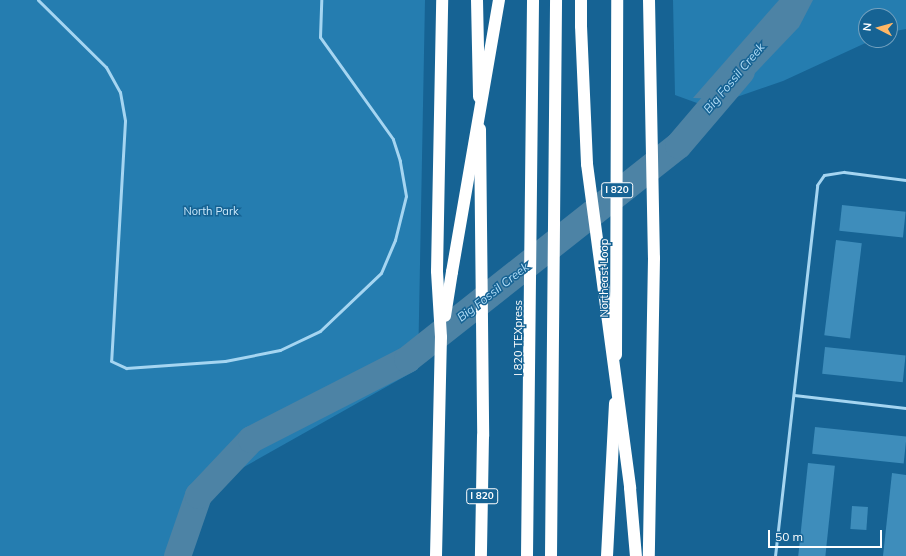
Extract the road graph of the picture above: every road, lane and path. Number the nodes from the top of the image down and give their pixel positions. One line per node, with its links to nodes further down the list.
1 (38, 0): 2 (lane)
2 (322, 0)
3 (442, 0): 12 (highway)
4 (477, 0): 16 (highway, I 820)
5 (499, 0): 12 (highway, bridge)
6 (533, 0): 17 (highway, I 820 TEXpress)
7 (556, 0): 18 (highway)
8 (581, 0): 20 (highway, bridge)
9 (617, 0): 19 (highway, Northeast Loop / I 820)
10 (649, 0): 21 (highway)
11 (906, 180): 13 (lane)
12 (441, 338): 15 (highway)
13 (794, 396): 14 (lane); 22 (lane)
14 (906, 408)
15 (436, 556)
16 (481, 556)
17 (527, 556)
18 (551, 556)
19 (607, 556)
20 (636, 556)
21 (649, 556)
22 (775, 556)

